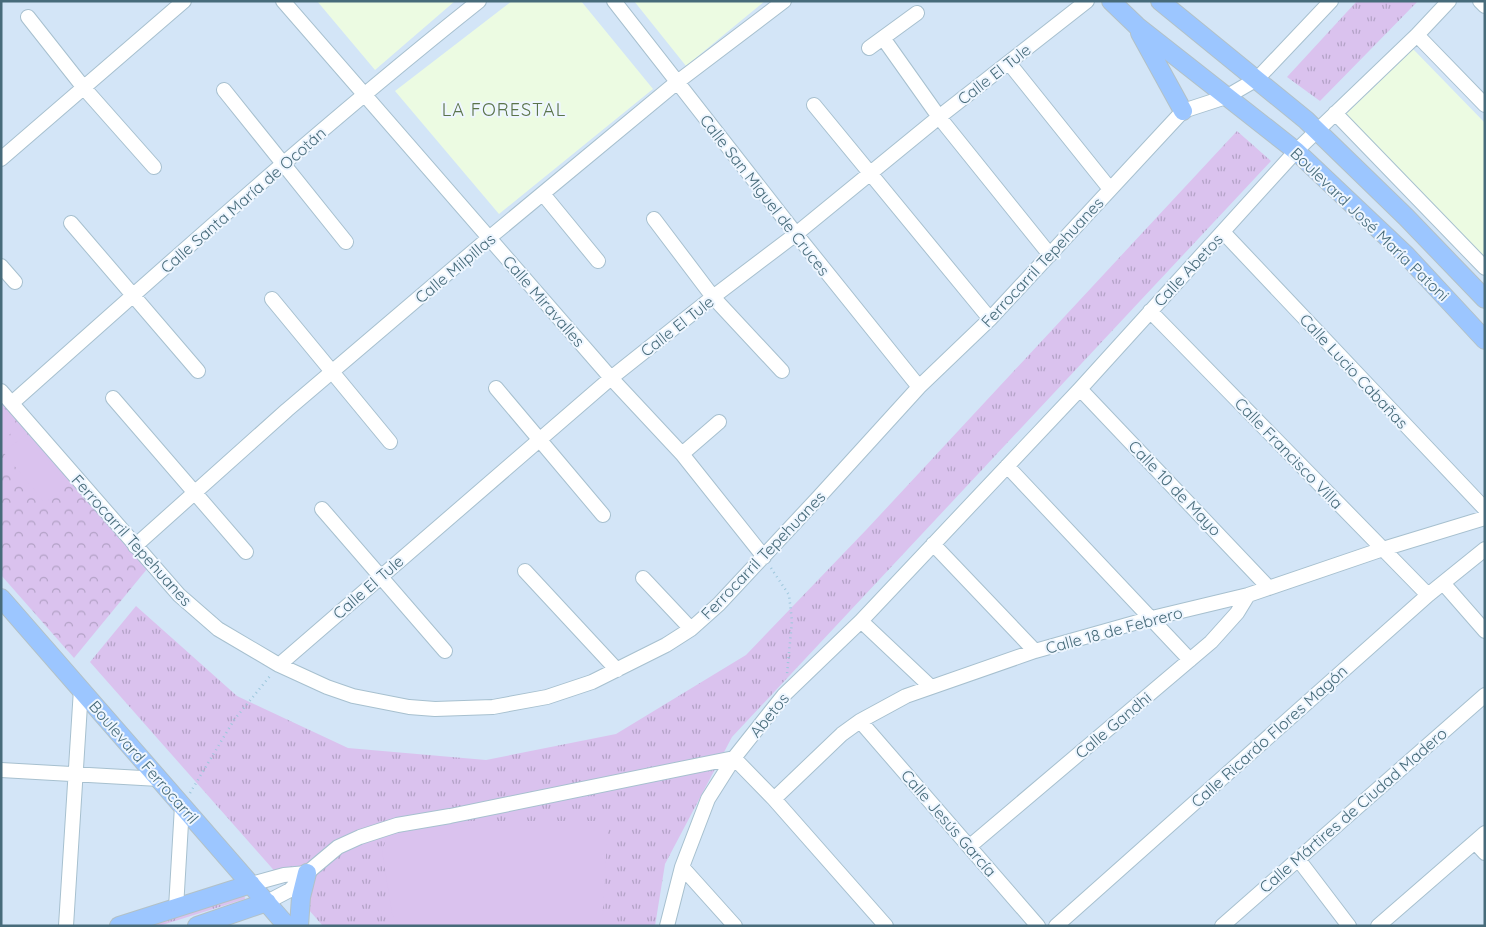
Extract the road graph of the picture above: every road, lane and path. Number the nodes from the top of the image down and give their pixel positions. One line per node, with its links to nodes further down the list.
1 (184, 1): 22 (street)
2 (283, 1): 24 (street, Calle Miravalles)
3 (479, 1): 24 (street, Calle Santa María de Ocotán)
4 (614, 1): 21 (street, Calle San Miguel de Cruces)
5 (784, 1): 21 (street, Calle Milpillas)
6 (1087, 1): 19 (street, Calle El Tule)
7 (1111, 1): 15 (main road, Boulevard José María Patoni)
8 (1160, 1): 20 (main road, Boulevard José María Patoni)
9 (1331, 1): 20 (street)
10 (1449, 1): 16 (street, Calle Abetos)
11 (1480, 1): 12 (street)
12 (1485, 6)
13 (916, 13): 17 (street)
14 (28, 18): 22 (street)
15 (1136, 26): 25 (main road, Boulevard José María Patoni); 28 (main road)
16 (1417, 35): 26 (street); 29 (street, Calle Abetos)
17 (883, 38): 18 (street); 30 (street)
18 (868, 48)
19 (1009, 63): 30 (street, Calle El Tule); 37 (street)
20 (1257, 80): 25 (street); 31 (main road, Boulevard José María Patoni)
21 (676, 83): 38 (street, Calle Milpillas); 42 (street, Calle San Miguel de Cruces)
22 (84, 88): 33 (street); 35 (street)
23 (224, 90): 34 (street)
24 (364, 95): 34 (street, Calle Santa María de Ocotán); 43 (street, Calle Miravalles)
25 (1226, 97): 28 (street); 32 (main road, Boulevard José María Patoni)
26 (1485, 105)
27 (814, 106): 36 (street)
28 (1183, 110): 37 (street, Ferrocarril Tepehuanes)
29 (1335, 113): 31 (street, Calle Abetos); 48 (street)
30 (939, 117): 36 (street, Calle El Tule); 45 (street)
31 (1317, 130): 32 (street, Calle Abetos); 53 (main road, Boulevard José María Patoni)
32 (1296, 151): 41 (street, Calle Abetos); 56 (main road, Boulevard José María Patoni)
33 (1, 159)
34 (284, 164): 44 (street); 50 (street, Calle Santa María de Ocotán)
35 (154, 167)
36 (869, 175): 42 (street, Calle El Tule); 55 (street)
37 (1110, 190): 45 (street, Ferrocarril Tepehuanes)
38 (543, 194): 43 (street, Calle Milpillas); 46 (street)
39 (654, 219): 51 (street)
40 (71, 223): 50 (street)
41 (1222, 232): 54 (street, Calle Abetos); 74 (street, Calle Lucio Cabañas)
42 (796, 234): 51 (street, Calle El Tule); 61 (street, Calle San Miguel de Cruces)
43 (489, 238): 58 (street, Calle Milpillas); 60 (street, Calle Miravalles)
44 (346, 242)
45 (1050, 255): 55 (street, Ferrocarril Tepehuanes)
46 (598, 261)
47 (1, 266): 49 (street)
48 (1485, 268)
49 (15, 282)
50 (133, 296): 57 (street); 66 (street, Calle Santa María de Ocotán)
51 (713, 296): 59 (street); 60 (street, Calle El Tule)
52 (272, 300): 58 (street)
53 (1485, 300)
54 (1150, 311): 63 (street, Calle Abetos); 79 (street, Calle Francisco Villa)
55 (990, 319): 61 (street, Ferrocarril Tepehuanes)
56 (1485, 340)
57 (198, 371)
58 (332, 371): 69 (street); 72 (street, Calle Milpillas)
59 (782, 372)
60 (611, 378): 68 (street, Calle El Tule); 70 (street, Calle Miravalles)
61 (919, 387): 82 (street, Ferrocarril Tepehuanes)
62 (496, 388): 68 (street)
63 (1080, 389): 71 (street, Calle Abetos); 87 (street, Calle 10 de Mayo)
64 (1, 391): 66 (street, Ferrocarril Tepehuanes)
65 (113, 398): 72 (street)
66 (12, 403): 78 (street, Ferrocarril Tepehuanes)
67 (719, 422): 70 (street)
68 (540, 440): 75 (street); 84 (street, Calle El Tule)
69 (390, 442)
70 (682, 454): 82 (street, Calle Miravalles)
71 (1008, 466): 77 (street, Calle Abetos); 91 (street)
72 (194, 492): 78 (street, Calle Milpillas); 81 (street)
73 (322, 510): 84 (street)
74 (1485, 510)
75 (602, 515)
76 (1485, 518): 79 (street, Calle 18 de Febrero)
77 (933, 544): 92 (street, Abetos); 96 (street)
78 (135, 546): 98 (street, Ferrocarril Tepehuanes)
79 (1383, 549): 87 (street, Calle 18 de Febrero); 89 (street, Calle Francisco Villa)
80 (1485, 549): 86 (street, Calle Ricardo Flores Magón)
81 (246, 552)
82 (764, 557): 93 (street, Ferrocarril Tepehuanes); 102 (path)
83 (525, 571): 99 (street)
84 (379, 577): 95 (street); 98 (street, Calle El Tule)
85 (643, 578): 93 (street)
86 (1443, 583): 89 (street, Calle Ricardo Flores Magón); 94 (street)
87 (1269, 588): 88 (street, Calle 18 de Febrero)
88 (1248, 595): 91 (street, Calle 18 de Febrero); 97 (street, Calle Gandhi)
89 (1428, 595): 129 (street, Calle Ricardo Flores Magón)
90 (1, 598): 101 (main road, Boulevard Ferrocarril)
91 (1152, 618): 96 (street, Calle 18 de Febrero); 97 (street)
92 (861, 621): 100 (street); 102 (street, Abetos)
93 (691, 628): 99 (street, Ferrocarril Tepehuanes)
94 (1485, 631)
95 (445, 651)
96 (1036, 651): 100 (street, Calle 18 de Febrero)
97 (1190, 660): 112 (street, Calle Gandhi)
98 (279, 665): 99 (street, Ferrocarril Tepehuanes); 110 (path)
99 (616, 670)
100 (931, 687): 104 (street, Calle 18 de Febrero)
101 (81, 689): 107 (street); 108 (main road, Boulevard Ferrocarril)
102 (784, 695): 105 (street, Abetos)
103 (1485, 695): 114 (street, Calle Mártires de Ciudad Madero)
104 (860, 721): 109 (street, Calle 18 de Febrero); 112 (street, Calle Jesús García)
105 (734, 758): 109 (street); 115 (street, Abetos); 116 (street)
106 (1, 770): 107 (street)
107 (76, 774): 108 (street); 121 (street)
108 (159, 779): 110 (main road, Boulevard Ferrocarril)
109 (774, 800): 127 (street)
110 (182, 806): 117 (main road, Boulevard Ferrocarril); 119 (street)
111 (1480, 838): 113 (street); 132 (street)
112 (970, 846): 128 (street, Calle Jesús García)
113 (1485, 854)
114 (1298, 859): 130 (street, Calle Mártires de Ciudad Madero); 131 (street)
115 (682, 867): 125 (street, Abetos); 126 (street)
116 (307, 873): 117 (street); 118 (street); 124 (main road)
117 (251, 884): 118 (main road, Boulevard Ferrocarril); 119 (main road)
118 (267, 902): 120 (main road); 123 (main road, Boulevard Ferrocarril)
119 (176, 908): 122 (main road)
120 (203, 925)
121 (66, 926)
122 (119, 926)
123 (288, 926)
124 (299, 926)
125 (666, 926)
126 (735, 926)
127 (886, 926)
128 (1038, 926)
129 (1056, 926)
130 (1222, 926)
131 (1349, 926)
132 (1378, 926)

